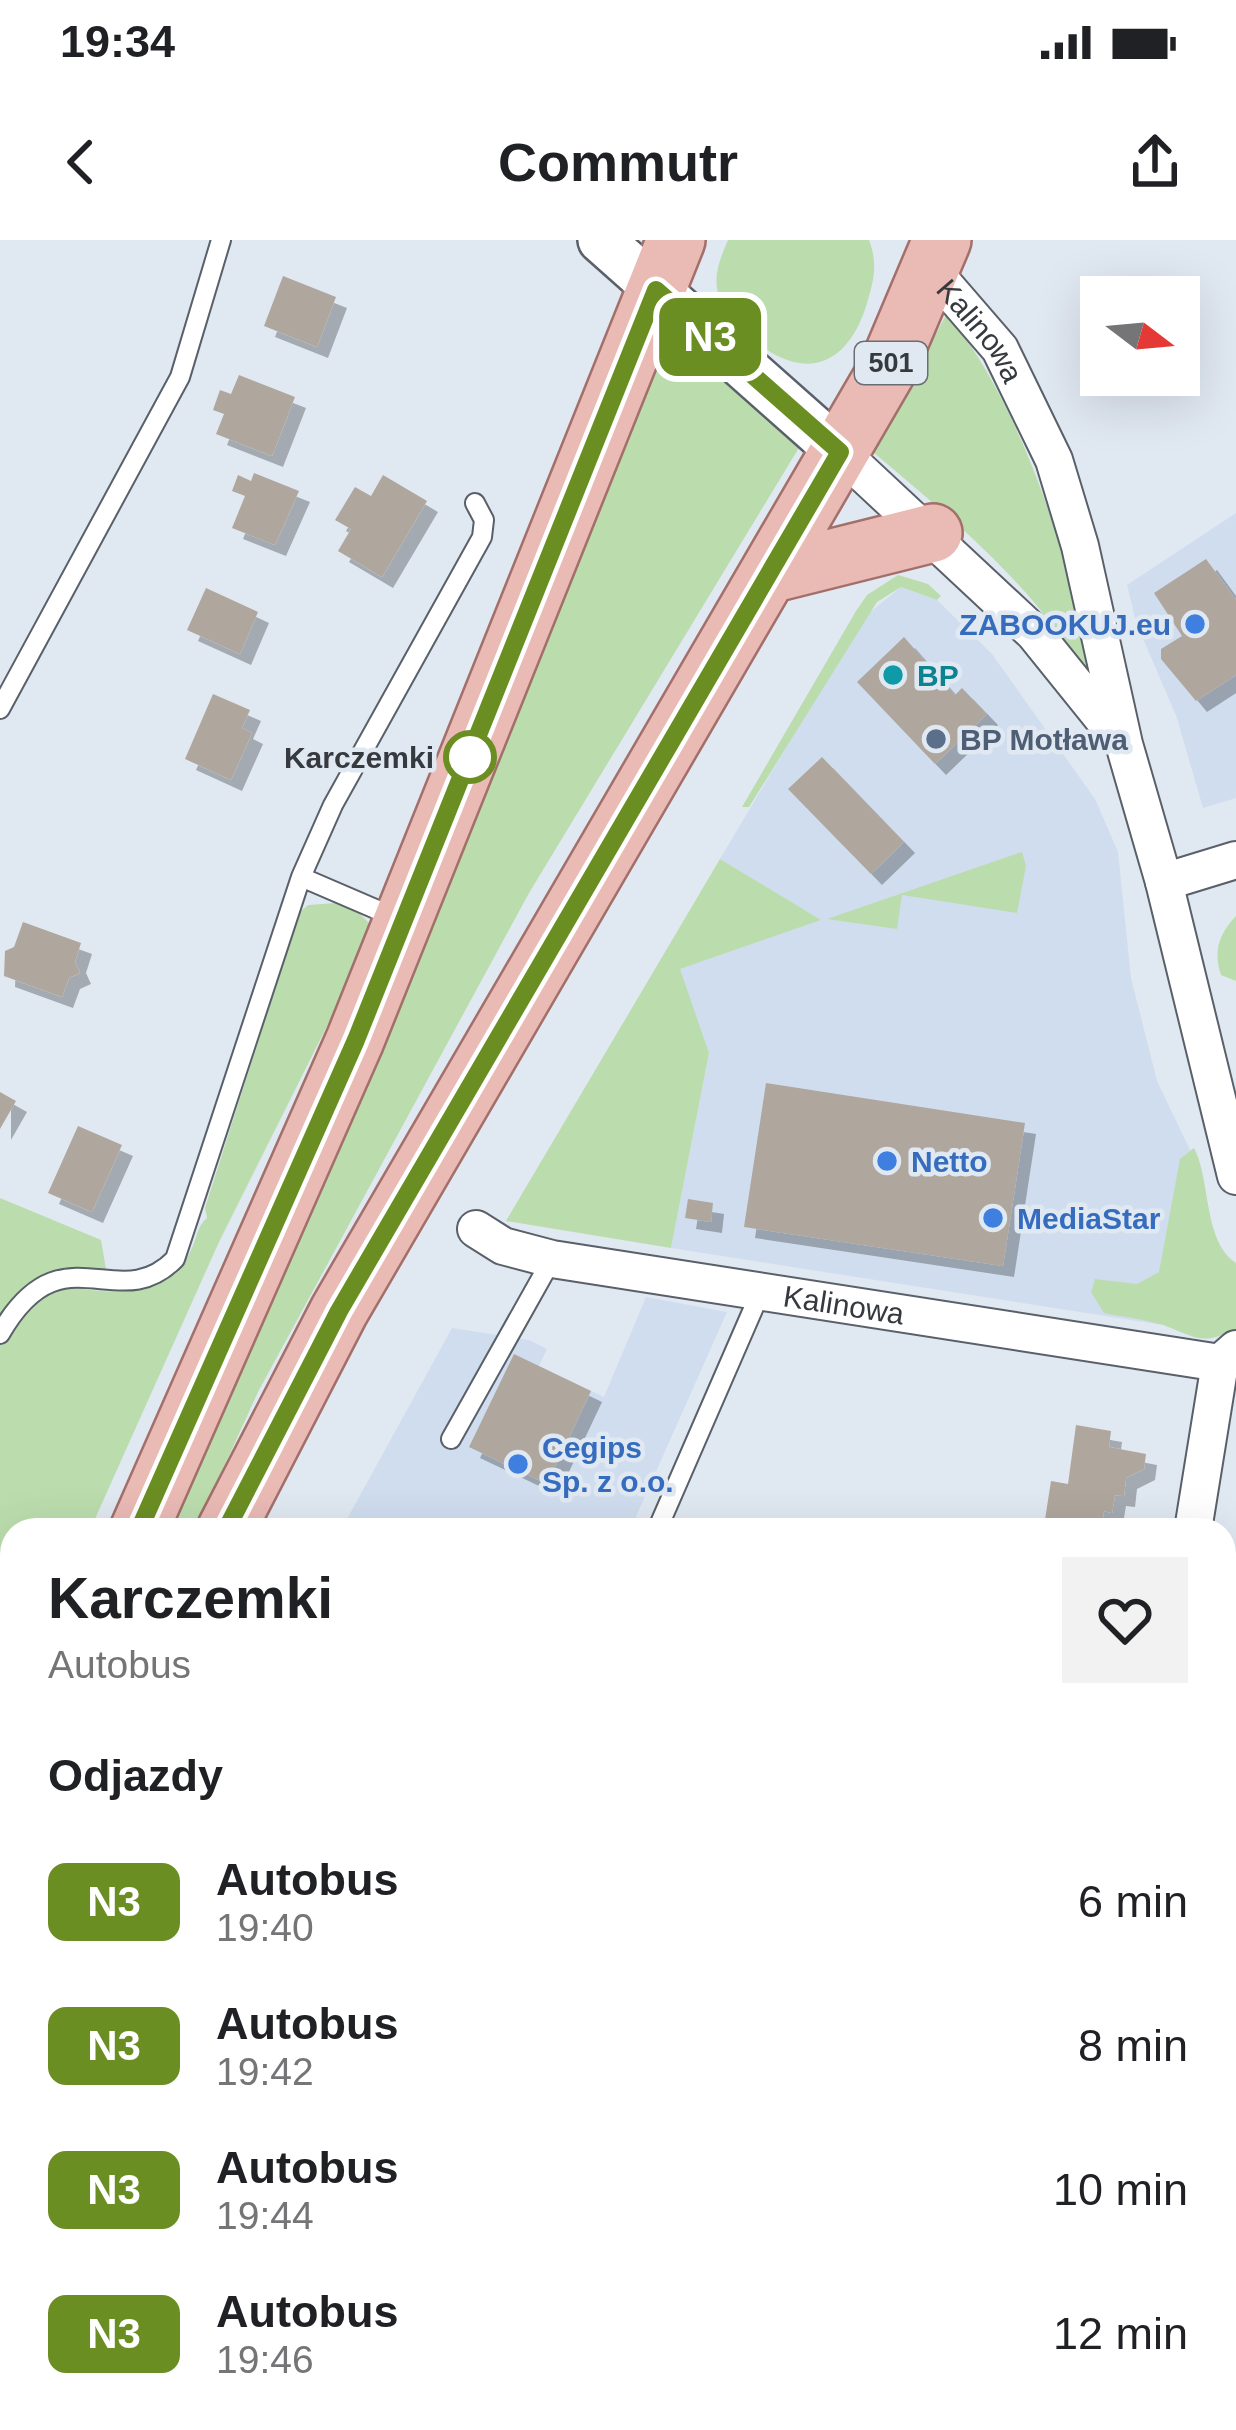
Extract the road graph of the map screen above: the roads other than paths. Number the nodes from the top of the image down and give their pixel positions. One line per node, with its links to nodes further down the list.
1 (221, 240): 9 (lane)
2 (601, 240): 4 (street)
3 (926, 250): 5 (main road, 501); 10 (street, Kalinowa)
4 (666, 265): 5 (street); 14 (main road)
5 (840, 452): 7 (street, Kalinowa); 8 (main road, 501)
6 (476, 503): 12 (lane)
7 (933, 533): 8 (main road); 10 (street, Kalinowa)
8 (769, 574): 23 (main road, 501)
9 (0, 709)
10 (1124, 744): 13 (street, Kalinowa)
11 (1236, 860): 13 (street)
12 (301, 877): 14 (lane); 19 (lane)
13 (1164, 882): 15 (street, Kalinowa)
14 (404, 922): 22 (main road)
15 (1236, 1176)
16 (476, 1229): 17 (street, Kalinowa)
17 (553, 1259): 18 (street, Kalinowa); 21 (lane)
18 (761, 1291): 20 (street, Kalinowa); 24 (lane)
19 (0, 1334)
20 (1228, 1356): 25 (street)
21 (451, 1439)
22 (144, 1518)
23 (232, 1518)
24 (662, 1518)
25 (1195, 1518)

